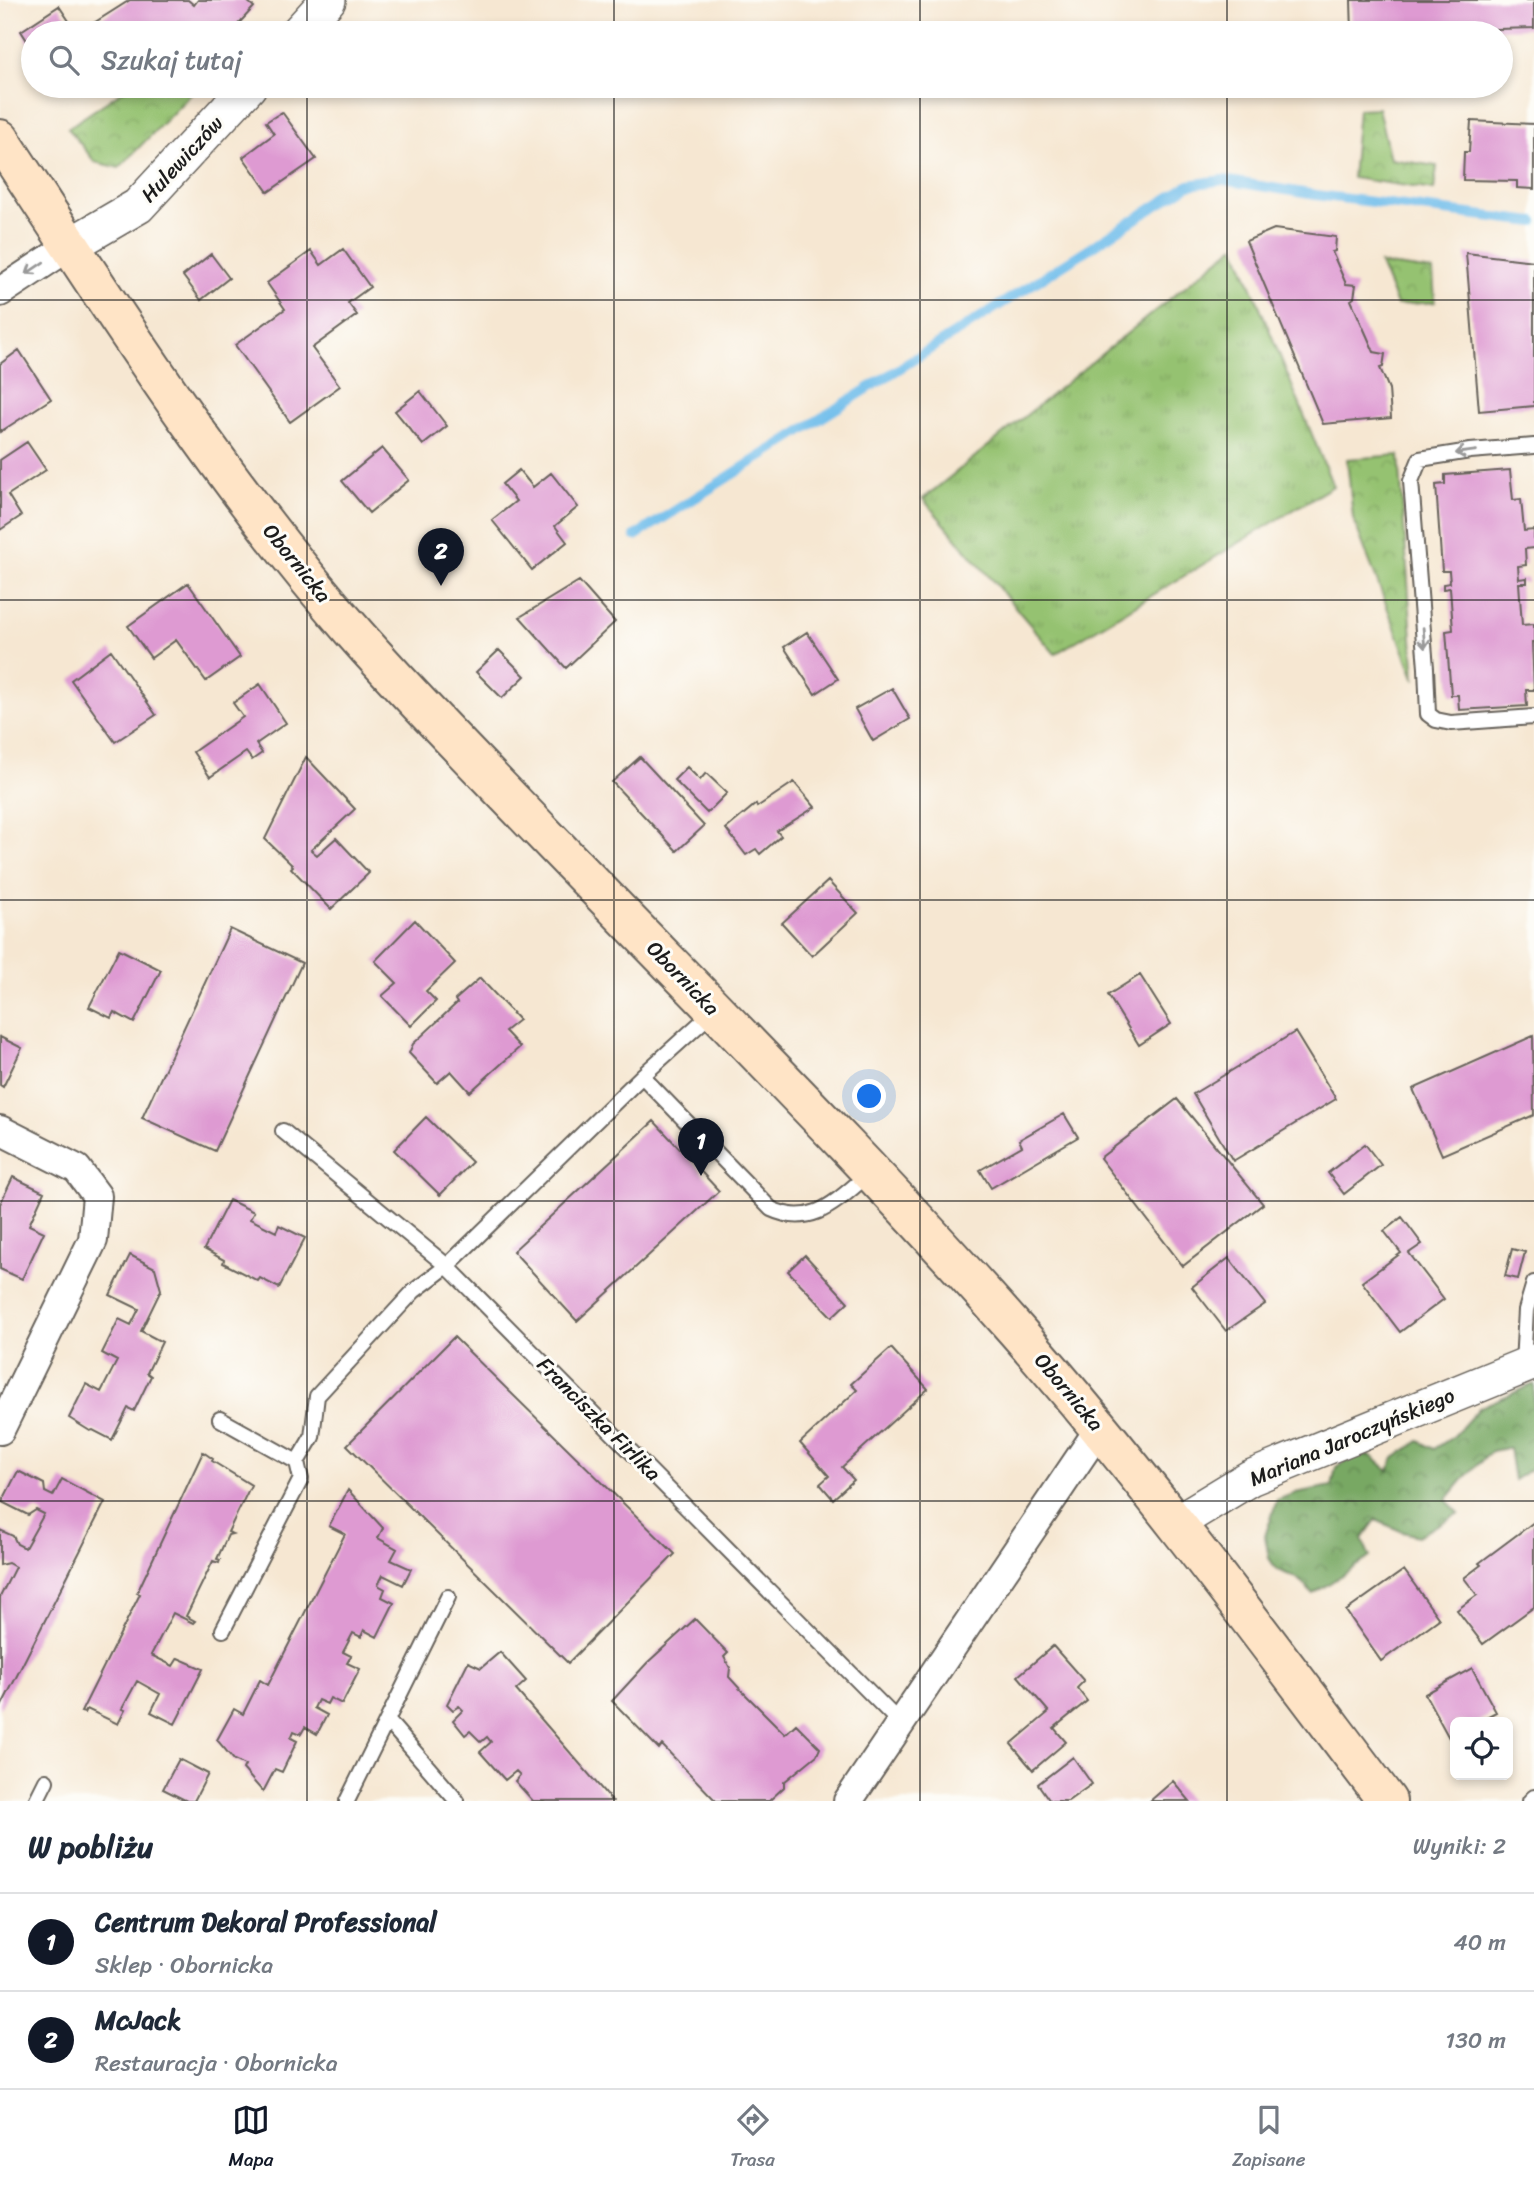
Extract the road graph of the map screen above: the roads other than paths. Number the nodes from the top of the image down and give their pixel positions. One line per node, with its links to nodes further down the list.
1 (328, 0): 2 (street)
2 (309, 21)
3 (238, 98): 5 (street, Hulewiczów)
4 (0, 139): 5 (main road, Obornicka)
5 (71, 245): 6 (street, one-way to 6); 9 (main road, Obornicka)
6 (0, 292)
7 (1534, 446): 8 (lane, one-way to 8)
8 (1534, 718)
9 (715, 1010): 10 (lane); 13 (main road, Obornicka)
10 (642, 1076): 13 (lane); 14 (lane)
11 (0, 1130): 19 (street)
12 (283, 1131): 14 (lane, Franciszka Firlika)
13 (870, 1173): 18 (main road, Obornicka)
14 (447, 1266): 20 (lane); 25 (lane, Franciszka Firlika)
15 (1534, 1283): 16 (lane)
16 (1529, 1364): 21 (street, Mariana Jaroczyńskiego)
17 (220, 1419): 20 (lane)
18 (1100, 1428): 21 (main road, Obornicka); 25 (street)
19 (0, 1430)
20 (298, 1462): 23 (lane)
21 (1176, 1522): 32 (main road, Obornicka)
22 (448, 1597): 24 (lane)
23 (223, 1630)
24 (387, 1720): 29 (lane); 30 (lane)
25 (900, 1723): 31 (street)
26 (46, 1781): 28 (lane)
27 (1534, 1797): 33 (lane)
28 (36, 1801)
29 (347, 1801)
30 (457, 1801)
31 (848, 1801)
32 (1387, 1801)
33 (1530, 1801)

